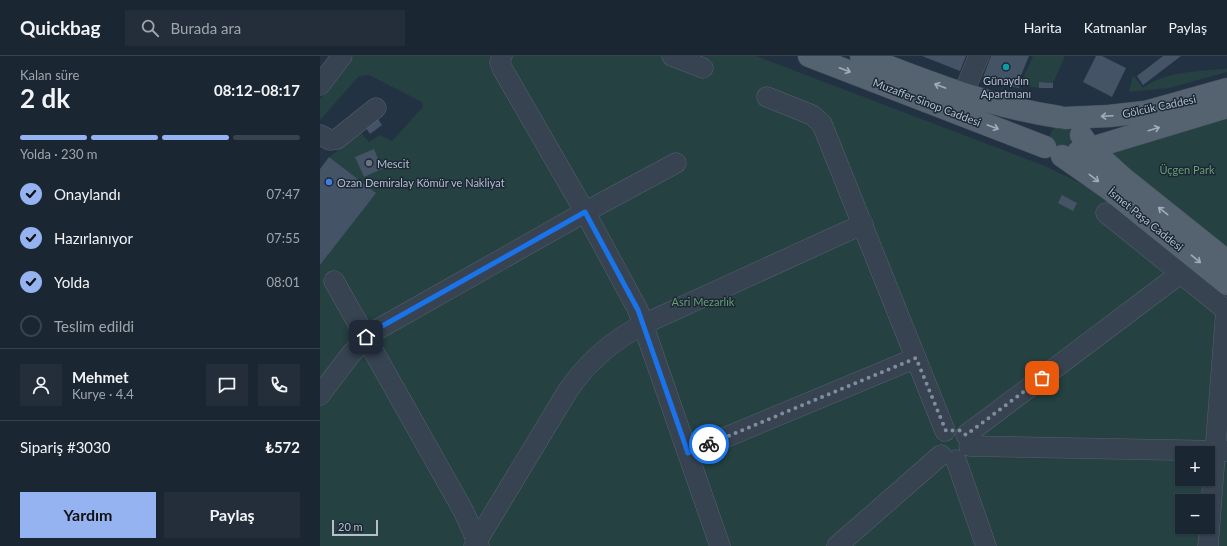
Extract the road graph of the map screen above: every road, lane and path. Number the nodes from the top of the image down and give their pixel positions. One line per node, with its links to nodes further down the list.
1 (342, 56): 8 (street)
2 (502, 56): 19 (street)
3 (672, 56): 7 (street)
4 (809, 56): 17 (main road, Muzaffer Sinop Caddesi, one-way to 17)
5 (861, 56): 10 (main road, Muzaffer Sinop Caddesi, one-way to 5)
6 (979, 56): 10 (street)
7 (703, 68)
8 (320, 83)
9 (1227, 89): 14 (main road, Gölcük Caddesi, one-way to 14)
10 (963, 94): 14 (main road, Muzaffer Sinop Caddesi)
11 (767, 97): 21 (street)
12 (1227, 107): 16 (main road, Gölcük Caddesi, one-way to 12)
13 (376, 108): 15 (street)
14 (1062, 118): 16 (main road); 17 (main road)
15 (320, 135)
16 (1085, 142): 17 (main road, Gölcük Caddesi); 22 (main road, İsmet Paşa Caddesi, one-way to 16)
17 (1059, 153): 25 (main road, İsmet Paşa Caddesi, one-way to 25)
18 (676, 163): 19 (street)
19 (585, 212): 27 (street); 28 (street)
20 (1106, 213): 23 (street)
21 (863, 224): 27 (street); 29 (street)
22 (1227, 261)
23 (1181, 273): 26 (street); 31 (street)
24 (334, 281): 28 (street)
25 (1227, 284)
26 (1227, 310): 32 (street)
27 (644, 324): 33 (street); 34 (street)
28 (366, 337): 30 (street); 34 (street)
29 (916, 358): 31 (street); 33 (street)
30 (320, 395)
31 (958, 449): 32 (street); 36 (street); 37 (street)
32 (1221, 451): 38 (street)
33 (688, 453): 35 (street)
34 (477, 544)
35 (720, 546)
36 (837, 546)
37 (986, 546)
38 (1208, 546)

